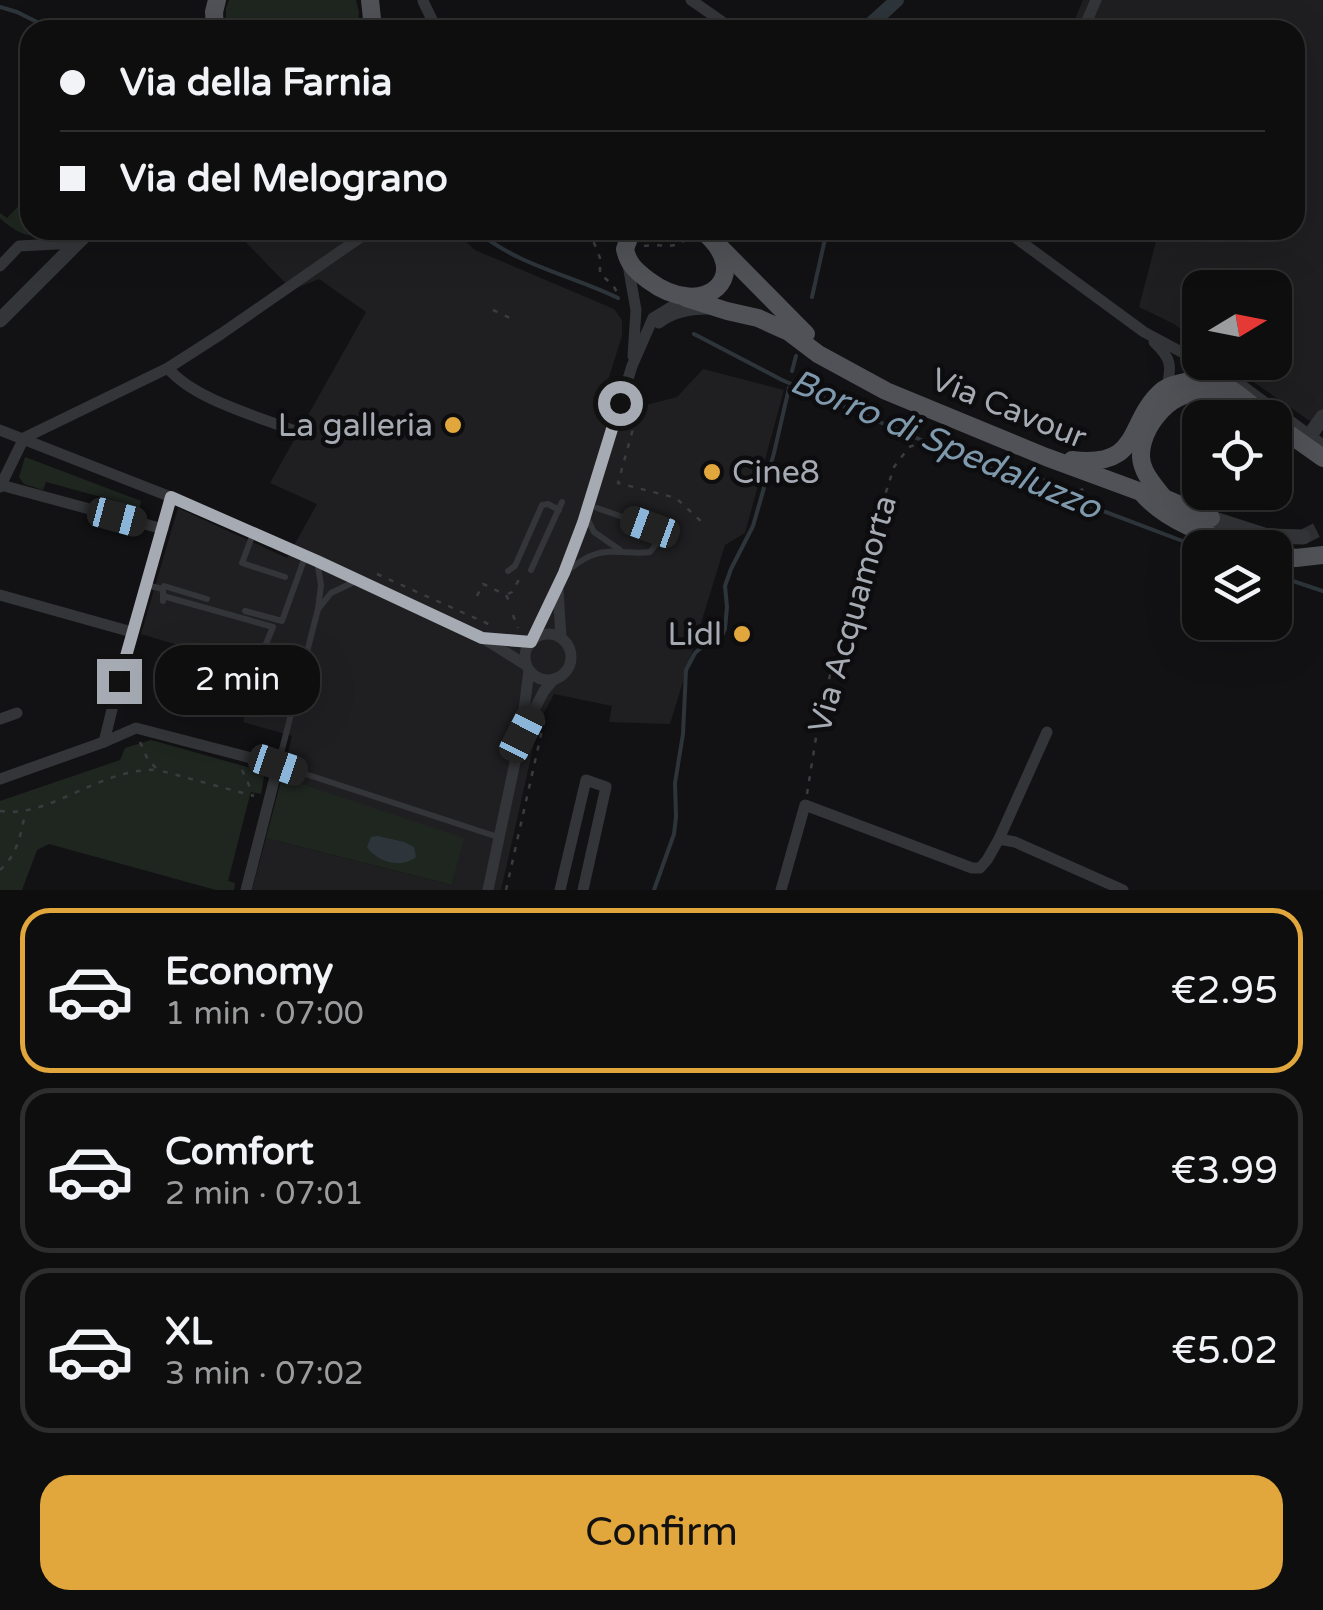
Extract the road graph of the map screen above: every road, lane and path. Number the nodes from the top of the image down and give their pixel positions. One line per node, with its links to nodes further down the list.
1 (690, 0): 2 (street)
2 (719, 20)
3 (80, 240): 10 (street)
4 (357, 240): 23 (street)
5 (593, 240): 14 (path)
6 (686, 240): 11 (path)
7 (710, 240): 9 (main road, Via Cavour)
8 (1019, 240): 20 (street)
9 (716, 242): 13 (main road); 24 (main road, Via Cavour)
10 (76, 244): 12 (street); 18 (street)
11 (630, 246): 13 (main road, Via Cavour); 22 (street)
12 (0, 266)
13 (686, 298): 16 (main road, Via Cavour); 19 (street)
14 (623, 304)
15 (493, 310): 17 (path)
16 (726, 311): 19 (street); 24 (main road, Via Cavour)
17 (512, 319)
18 (0, 320)
19 (648, 332): 22 (street)
20 (1144, 332): 21 (street); 26 (street)
21 (1182, 352)
22 (632, 366): 45 (street)
23 (168, 368): 32 (street); 33 (street)
24 (856, 376): 37 (main road, Via Cavour)
25 (1236, 380): 35 (street)
26 (1167, 387): 28 (main road); 37 (main road)
27 (1221, 400): 44 (main road)
28 (1242, 400)
29 (1323, 416): 35 (street)
30 (636, 418): 47 (path)
31 (0, 430): 33 (street)
32 (295, 430)
33 (24, 438): 41 (street); 43 (street)
34 (1292, 438): 38 (main road)
35 (1317, 440)
36 (1292, 443): 39 (main road)
37 (1046, 457): 40 (main road, Via Cavour)
38 (1323, 458)
39 (1323, 471)
40 (1096, 475): 42 (main road, Via Cavour); 93 (path, Via Acquamorta)
41 (0, 486): 48 (street)
42 (1141, 492): 44 (main road, Via Cavour); 49 (main road, Via Cavour)
43 (171, 497): 48 (street); 50 (street)
44 (1164, 498): 46 (main road, Via Cavour)
45 (591, 511): 52 (lane); 52 (lane); 60 (street)
46 (1211, 518): 51 (street)
47 (704, 524)
48 (162, 529): 62 (street)
49 (1199, 530)
50 (254, 533): 55 (street); 59 (lane)
51 (1304, 537)
52 (621, 551): 60 (lane)
53 (1323, 555): 54 (main road)
54 (1292, 557)
55 (311, 558): 61 (street); 70 (lane); 71 (lane)
56 (508, 570): 58 (lane)
57 (377, 574): 72 (path)
58 (524, 574): 65 (path)
59 (285, 577)
60 (561, 579): 77 (street); 78 (street)
61 (358, 580): 70 (lane); 76 (street)
62 (146, 585): 63 (lane); 75 (street)
63 (163, 591): 67 (lane); 79 (lane)
64 (0, 595): 75 (street)
65 (506, 595): 66 (path); 68 (path)
66 (477, 596)
67 (208, 599)
68 (510, 603)
69 (473, 606): 72 (path)
70 (318, 609): 90 (lane)
71 (245, 611)
72 (469, 614): 74 (path)
73 (514, 616): 77 (path)
74 (489, 624)
75 (132, 632): 88 (street)
76 (482, 638): 77 (street); 80 (street)
77 (526, 638): 78 (street); 80 (street)
78 (561, 638): 81 (street)
79 (260, 656)
80 (527, 667): 81 (street); 87 (street)
81 (554, 679): 87 (street)
82 (547, 706): 101 (path)
83 (16, 712): 84 (street)
84 (0, 719)
85 (136, 728): 88 (street); 89 (street); 91 (path)
86 (1047, 732): 97 (street)
87 (522, 734): 96 (street)
88 (104, 742): 92 (street)
89 (228, 753): 90 (street); 91 (path)
90 (278, 765): 96 (lane); 99 (street)
91 (158, 770): 95 (path)
92 (0, 779)
93 (806, 805): 97 (street); 104 (street)
94 (0, 811): 95 (path)
95 (26, 812): 98 (path)
96 (499, 837): 100 (street)
97 (999, 839): 105 (street)
98 (0, 870)
99 (246, 890)
100 (488, 890)
101 (506, 890)
102 (560, 890): 103 (street)
103 (583, 890)
104 (782, 890)
105 (1123, 890)

